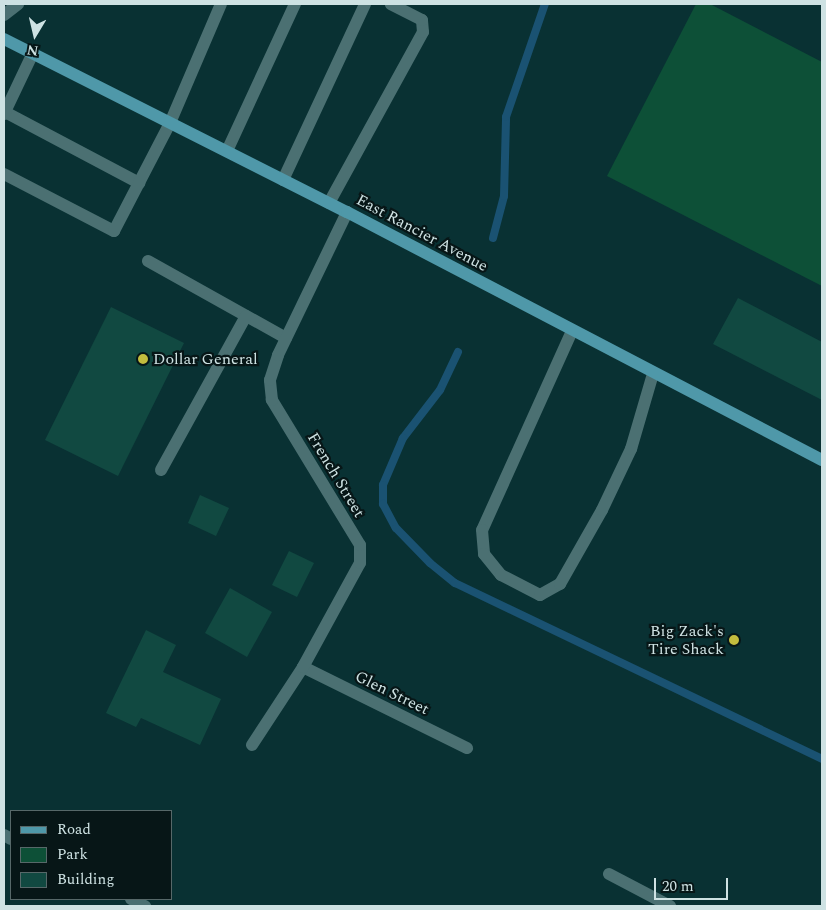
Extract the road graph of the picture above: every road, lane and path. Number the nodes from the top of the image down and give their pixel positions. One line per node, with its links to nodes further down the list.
1 (18, 4): 6 (street)
2 (221, 4): 10 (street)
3 (295, 4): 11 (street)
4 (365, 4): 13 (street)
5 (391, 4): 15 (street)
6 (4, 15)
7 (4, 39): 8 (main road, East Rancier Avenue)
8 (32, 53): 9 (street); 10 (main road, East Rancier Avenue)
9 (4, 113): 14 (street)
10 (170, 123): 11 (main road, East Rancier Avenue); 14 (street)
11 (227, 151): 13 (main road, East Rancier Avenue)
12 (4, 174): 14 (street)
13 (284, 180): 15 (main road, East Rancier Avenue)
14 (139, 183)
15 (329, 203): 16 (main road, East Rancier Avenue)
16 (347, 212): 19 (main road, East Rancier Avenue); 20 (street, French Street)
17 (148, 262): 18 (street)
18 (246, 316): 20 (street); 23 (street)
19 (572, 331): 21 (main road, East Rancier Avenue); 21 (street)
20 (286, 338): 24 (street, French Street)
21 (653, 374): 22 (main road, East Rancier Avenue)
22 (822, 460)
23 (161, 470)
24 (303, 667): 25 (street, French Street); 26 (street, Glen Street)
25 (252, 745)
26 (467, 748)
27 (609, 874): 30 (street)
28 (133, 900): 29 (street)
29 (146, 906)
30 (670, 906)

